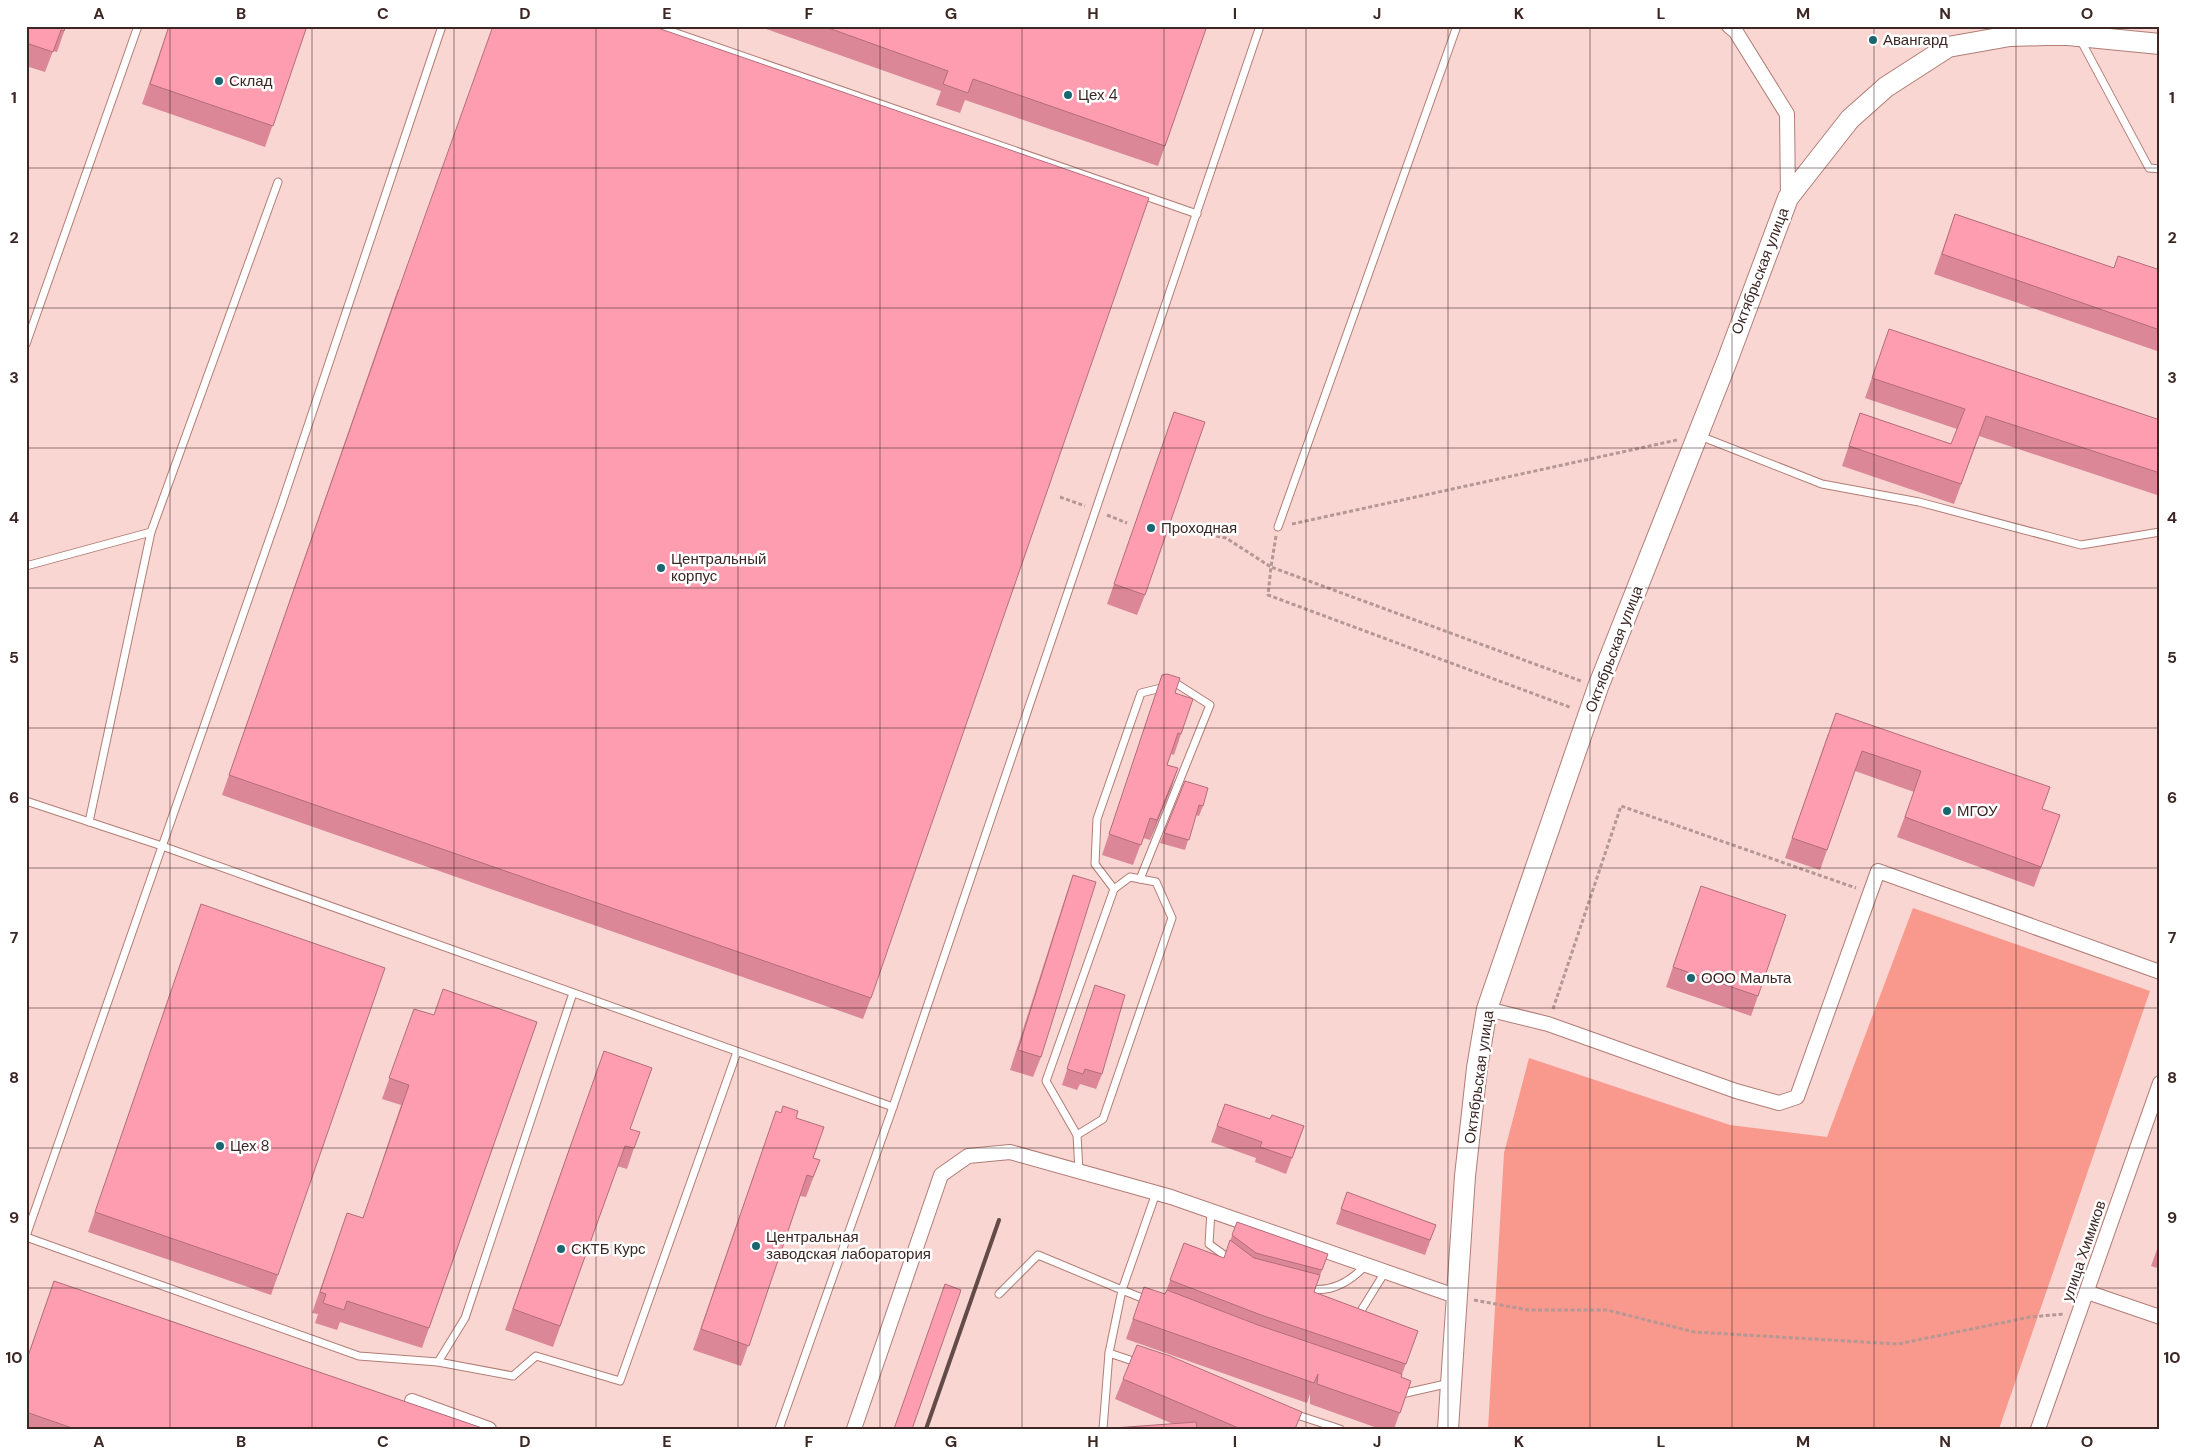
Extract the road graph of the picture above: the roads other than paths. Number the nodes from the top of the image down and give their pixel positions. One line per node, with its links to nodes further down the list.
1 (138, 26): 15 (lane)
2 (442, 26): 23 (lane)
3 (656, 26): 14 (lane)
4 (1260, 26): 14 (lane)
5 (1457, 26): 17 (lane)
6 (1729, 26): 13 (street)
7 (2012, 26): 8 (street, Октябрьская улица)
8 (2045, 35): 9 (main road, Октябрьская улица); 13 (main road, Октябрьская улица)
9 (2078, 36): 10 (main road, Октябрьская улица); 11 (lane)
10 (2160, 44)
11 (2160, 169)
12 (278, 182): 18 (lane)
13 (1788, 198): 16 (main road, Октябрьская улица)
14 (1197, 214): 31 (lane)
15 (26, 344)
16 (1698, 435): 19 (lane); 28 (main road, Октябрьская улица)
17 (1278, 528)
18 (151, 532): 20 (lane); 22 (lane)
19 (2160, 532)
20 (26, 566)
21 (26, 801): 22 (lane)
22 (89, 822): 23 (lane)
23 (162, 846): 27 (lane); 36 (lane)
24 (1140, 879): 25 (lane); 25 (lane); 32 (lane)
25 (1114, 889): 32 (lane)
26 (2160, 972): 28 (street)
27 (573, 993): 29 (lane); 51 (lane)
28 (1488, 1009): 45 (main road, Октябрьская улица)
29 (737, 1052): 31 (lane); 51 (lane)
30 (2160, 1083): 43 (street, улица Химиков)
31 (894, 1108): 59 (lane)
32 (1077, 1135): 33 (lane)
33 (1079, 1171): 34 (street); 60 (street)
34 (1156, 1193): 35 (street); 41 (lane)
35 (1211, 1211): 37 (street); 38 (lane)
36 (26, 1236): 51 (lane)
37 (1366, 1265): 39 (street); 42 (lane)
38 (1240, 1268)
39 (1385, 1272): 45 (street); 48 (lane)
40 (1301, 1287): 42 (lane)
41 (1122, 1290): 44 (lane); 47 (lane); 50 (lane)
42 (1319, 1292): 46 (lane)
43 (2087, 1292): 49 (street); 65 (street, улица Химиков)
44 (999, 1294)
45 (1458, 1297): 53 (main road, Октябрьская улица)
46 (1324, 1298)
47 (1159, 1304)
48 (1351, 1313)
49 (2160, 1317)
50 (1109, 1353): 52 (lane); 61 (lane)
51 (438, 1362)
52 (1146, 1365)
53 (1451, 1383): 54 (lane); 64 (main road, Октябрьская улица)
54 (1388, 1387)
55 (412, 1401): 58 (street)
56 (1284, 1411): 57 (lane)
57 (1312, 1420): 62 (lane); 63 (lane)
58 (489, 1429)
59 (779, 1429)
60 (854, 1429)
61 (1103, 1429)
62 (1310, 1429)
63 (1340, 1429)
64 (1448, 1429)
65 (2038, 1429)

